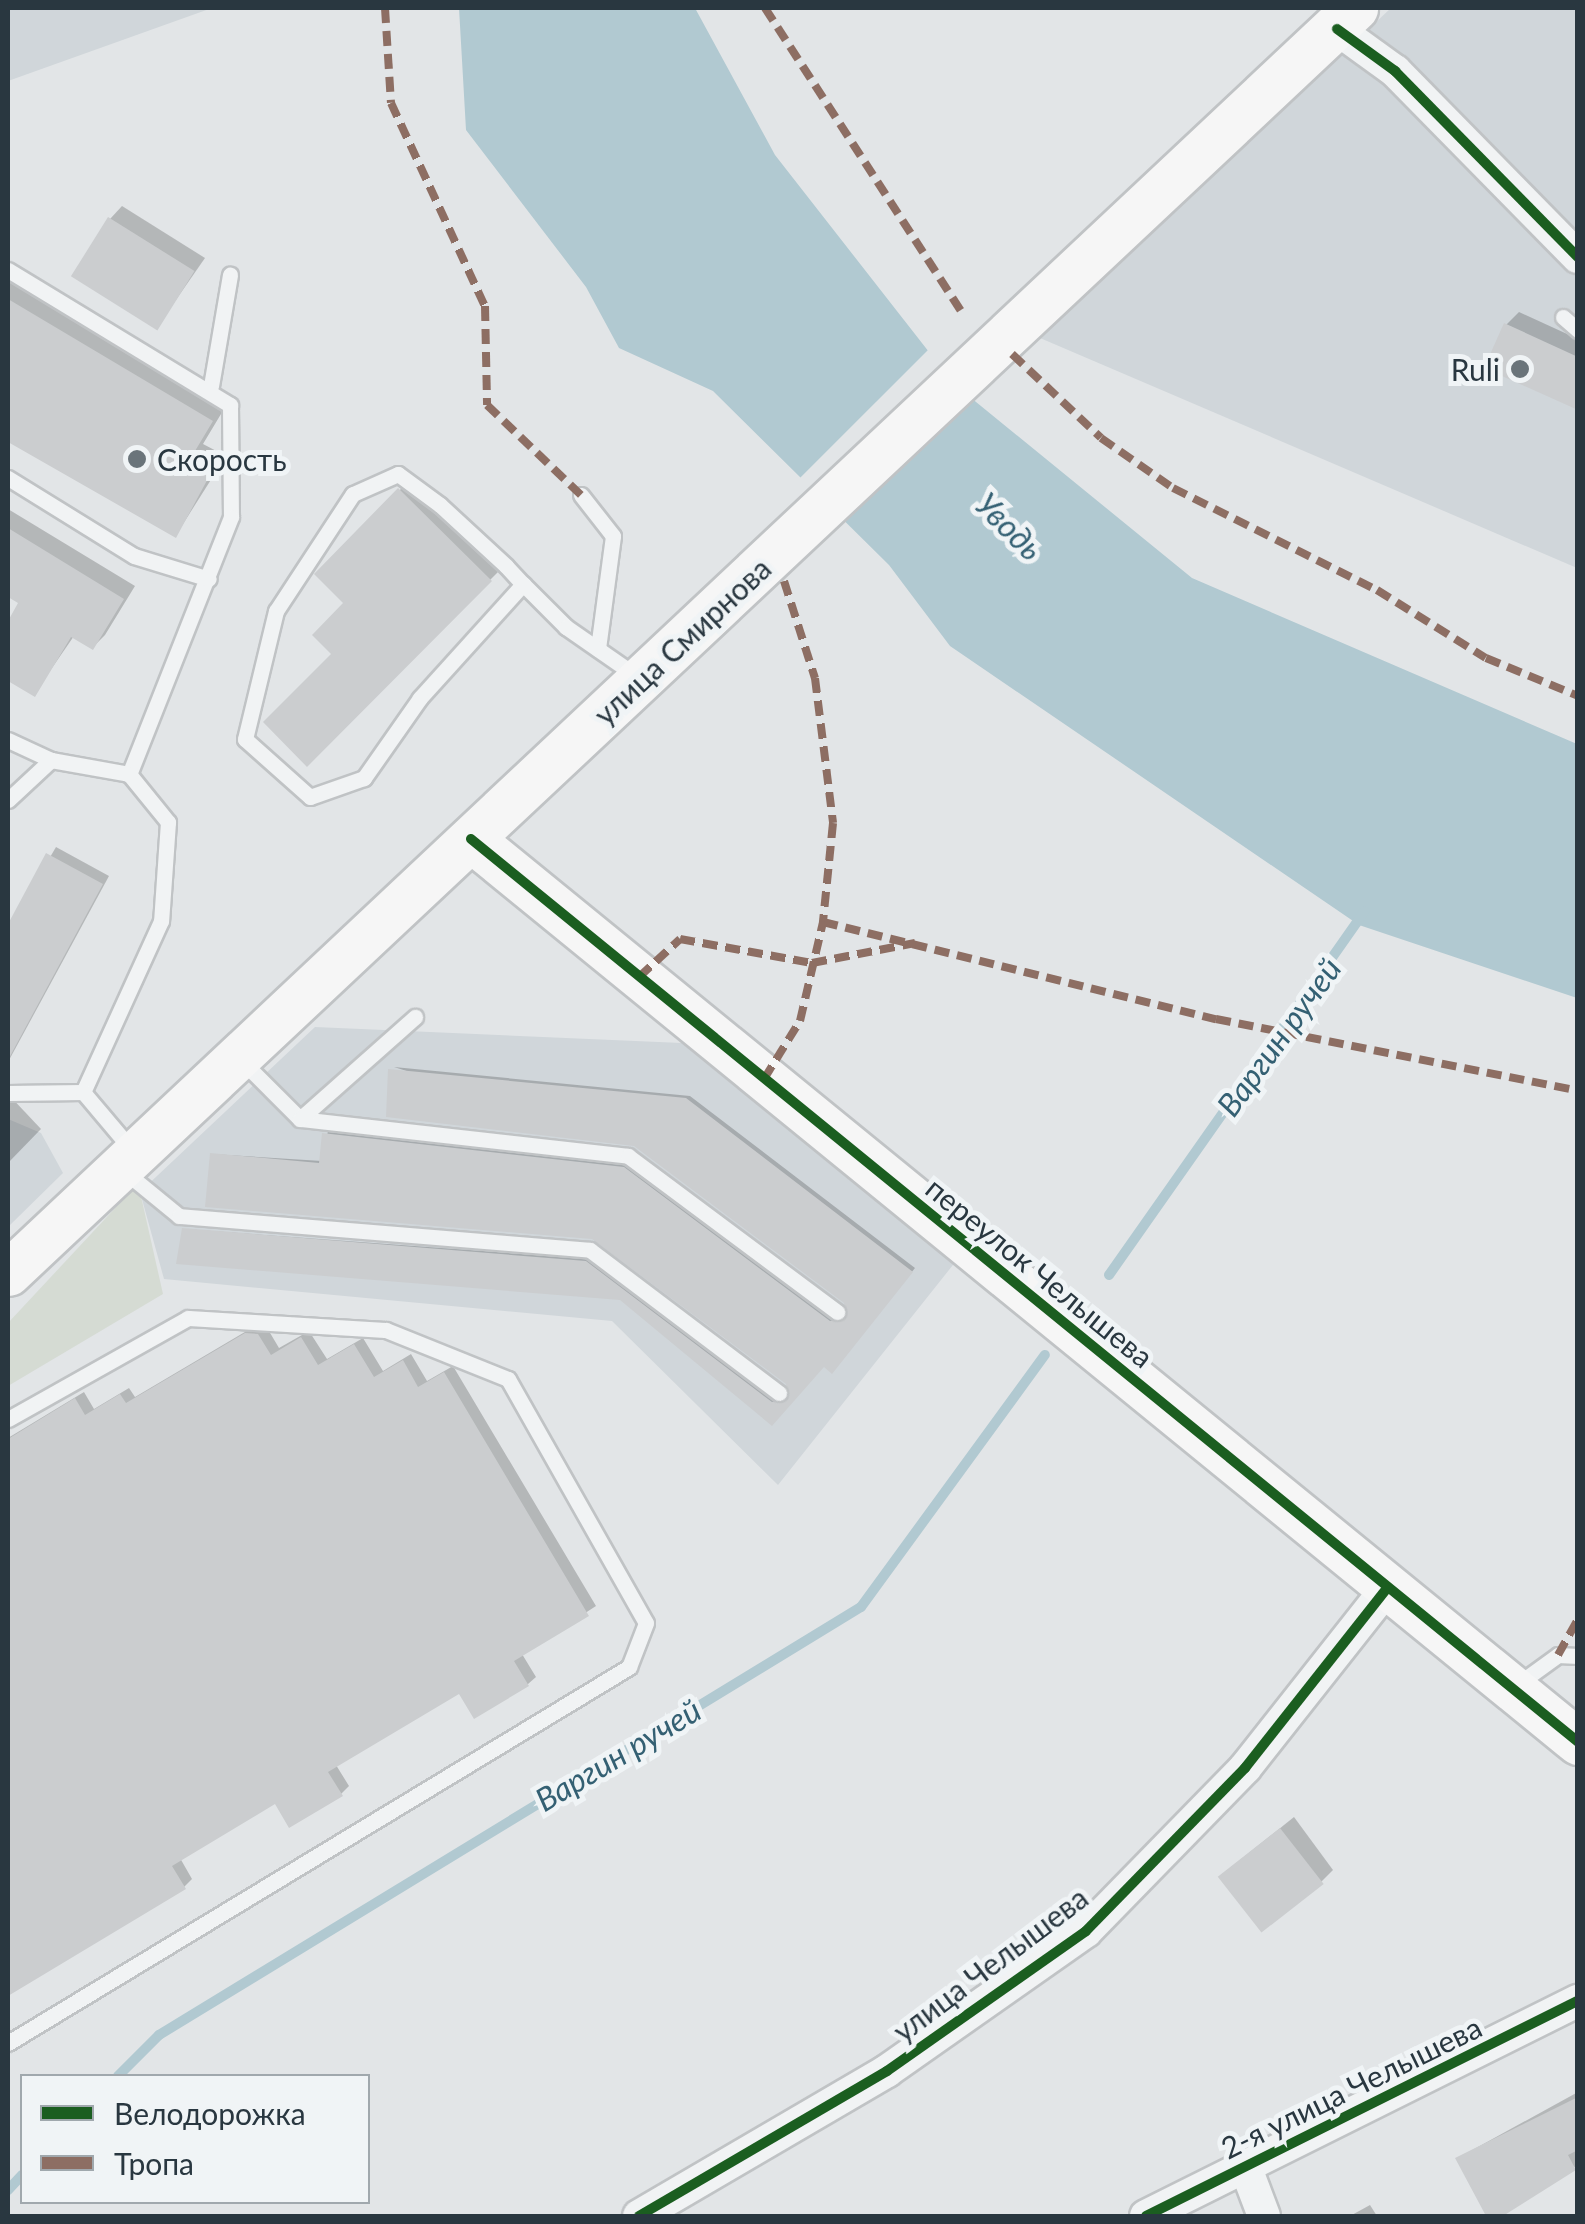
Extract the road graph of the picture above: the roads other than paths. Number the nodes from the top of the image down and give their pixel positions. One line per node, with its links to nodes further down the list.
1 (1346, 18): 2 (street); 13 (main road, улица Смирнова)
2 (1578, 256)
3 (8, 270): 7 (lane)
4 (230, 275): 7 (lane)
5 (1563, 317): 6 (lane)
6 (1578, 330)
7 (212, 386): 10 (lane)
8 (8, 478): 10 (lane)
9 (582, 495): 12 (lane)
10 (209, 579): 16 (lane)
11 (523, 584): 11 (lane); 12 (lane)
12 (598, 649): 13 (lane)
13 (642, 680): 18 (main road, улица Смирнова)
14 (8, 740): 15 (lane)
15 (52, 760): 16 (lane); 17 (lane)
16 (128, 774): 21 (lane)
17 (8, 800)
18 (471, 839): 20 (main road, улица Смирнова); 29 (main road, переулок Челышева)
19 (415, 1017): 23 (lane)
20 (239, 1058): 23 (lane); 24 (main road, улица Смирнова)
21 (83, 1092): 22 (lane); 24 (lane)
22 (8, 1093)
23 (300, 1118): 26 (lane)
24 (128, 1162): 25 (main road, улица Смирнова); 27 (lane)
25 (8, 1273)
26 (837, 1312)
27 (779, 1393)
28 (8, 1420): 34 (lane)
29 (1387, 1588): 31 (main road, переулок Челышева); 36 (street, улица Челышева)
30 (1578, 1656): 31 (lane)
31 (1511, 1690): 32 (main road, переулок Челышева)
32 (1578, 1742)
33 (1578, 2001): 35 (street, 2-я улица Челышева)
34 (8, 2043)
35 (1247, 2171): 37 (street, 2-я улица Челышева); 38 (street)
36 (638, 2216)
37 (1146, 2216)
38 (1264, 2216)

